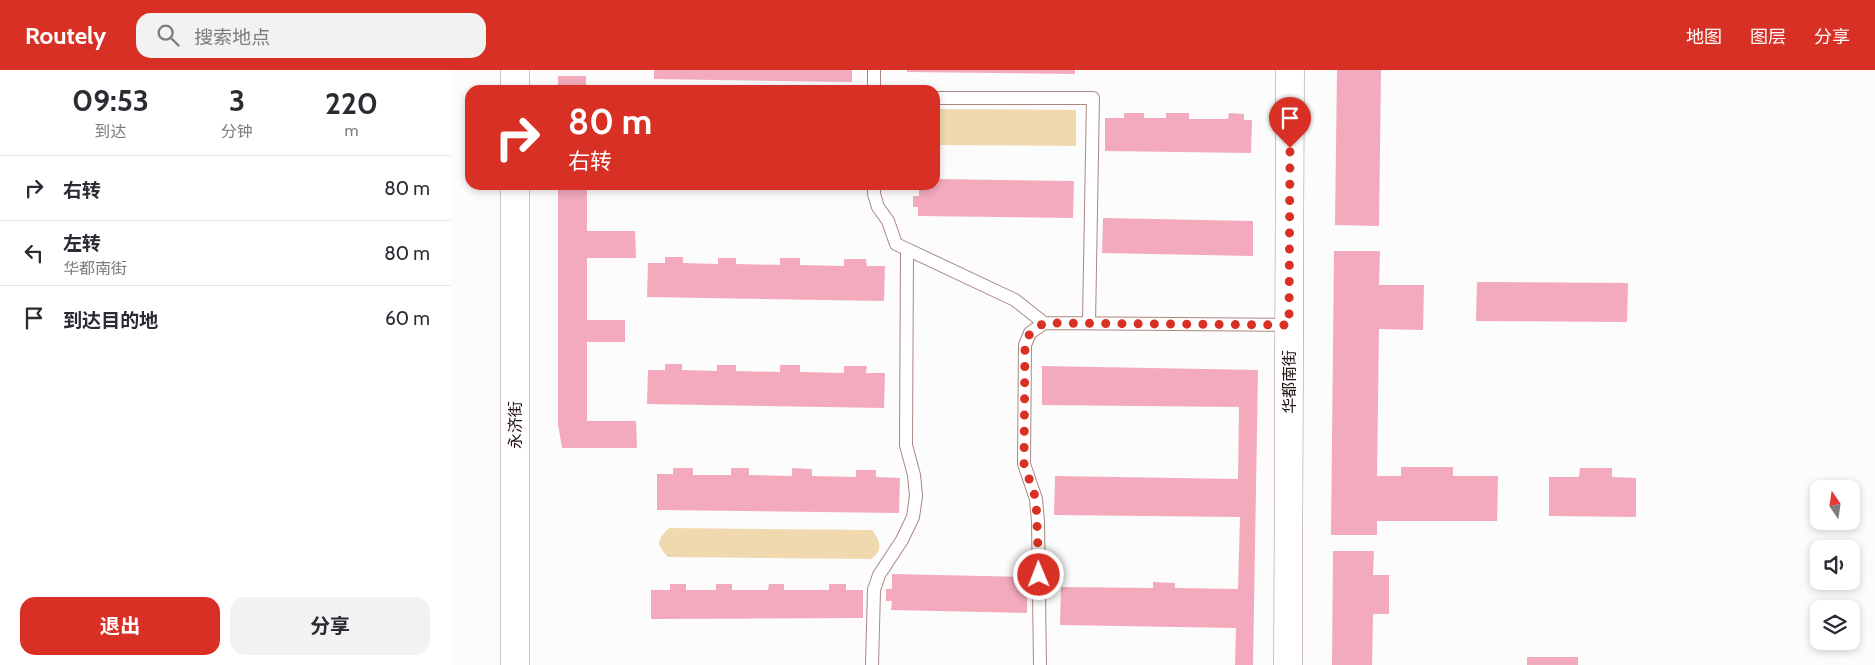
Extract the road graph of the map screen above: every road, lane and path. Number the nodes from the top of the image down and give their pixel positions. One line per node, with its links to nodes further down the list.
1 (515, 70): 4 (street)
2 (874, 70): 5 (lane)
3 (1290, 70): 12 (street, 华都南街)
4 (515, 85)
5 (874, 85)
6 (940, 98): 11 (lane)
7 (515, 190): 13 (street, 永济街)
8 (874, 190): 9 (lane)
9 (907, 250): 10 (lane); 14 (lane)
10 (1044, 323): 11 (lane); 15 (lane)
11 (1089, 323): 12 (lane)
12 (1289, 325): 16 (street, 华都南街)
13 (515, 665)
14 (872, 665)
15 (1040, 665)
16 (1288, 665)

